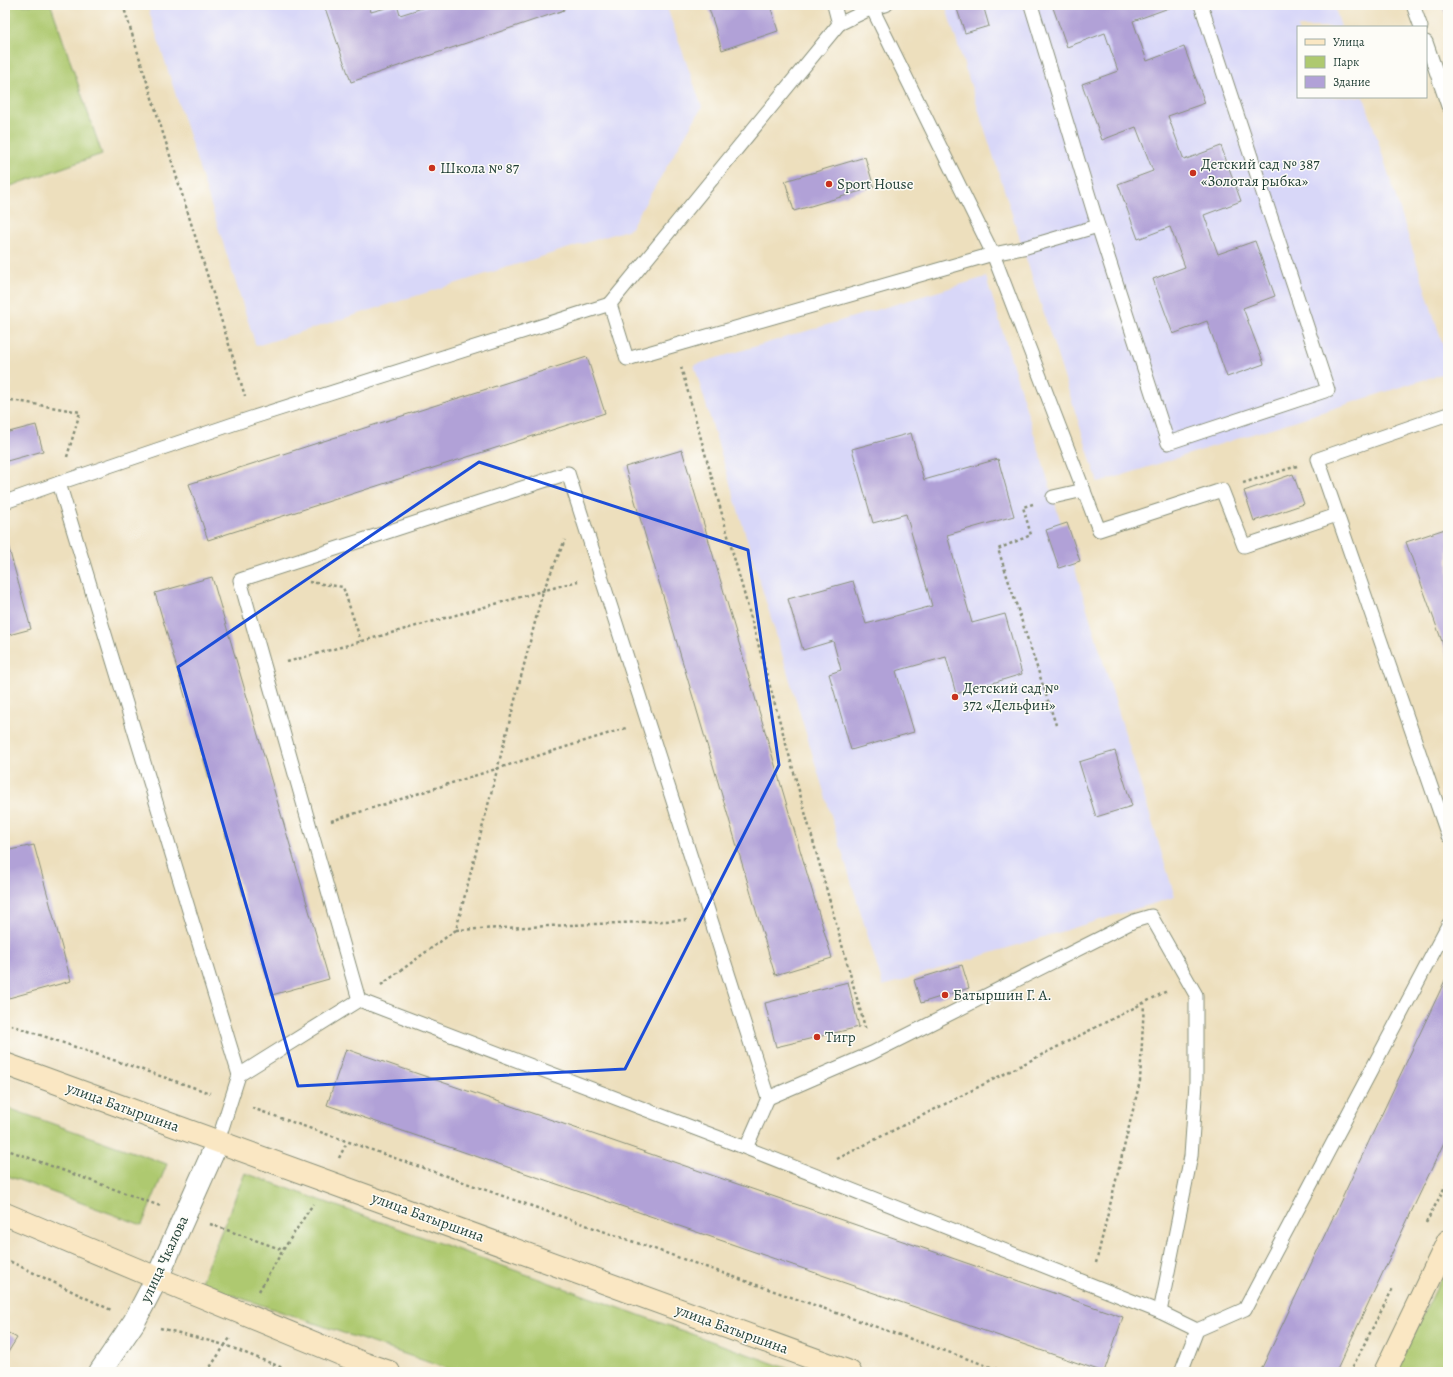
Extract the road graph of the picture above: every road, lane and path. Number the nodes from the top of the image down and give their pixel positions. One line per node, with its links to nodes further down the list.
1 (124, 5): 18 (path)
2 (834, 5): 8 (lane)
3 (886, 5): 7 (lane)
4 (1031, 5): 12 (lane)
5 (1201, 5): 12 (lane)
6 (1413, 5): 9 (lane)
7 (872, 8): 8 (lane); 13 (lane)
8 (840, 24): 14 (lane)
9 (1421, 26)
10 (1427, 45): 11 (lane)
11 (1448, 106)
12 (1098, 226): 13 (lane)
13 (993, 254): 15 (lane); 21 (lane)
14 (610, 304): 15 (lane); 18 (lane)
15 (674, 346): 44 (path)
16 (5, 398): 20 (path)
17 (1448, 414): 19 (lane)
18 (251, 418): 20 (lane)
19 (1318, 459): 22 (path); 26 (lane)
20 (59, 483): 24 (lane); 46 (lane)
21 (1084, 490): 22 (lane); 23 (lane)
22 (1222, 490): 26 (lane)
23 (1053, 497): 33 (path)
24 (5, 502)
25 (579, 508): 27 (lane); 29 (path); 31 (lane)
26 (1337, 514): 36 (lane)
27 (600, 575): 29 (path); 32 (lane)
28 (306, 582): 30 (path)
29 (543, 591): 30 (path); 34 (path)
30 (361, 641): 31 (path)
31 (265, 668): 35 (lane)
32 (647, 721): 34 (path); 37 (lane)
33 (1056, 725)
34 (497, 769): 35 (path); 39 (path)
35 (310, 828): 41 (lane)
36 (1448, 836)
37 (711, 920): 39 (path); 47 (lane)
38 (1448, 925): 60 (lane)
39 (456, 930): 41 (path)
40 (1188, 980): 42 (path); 44 (lane); 59 (lane)
41 (359, 1000): 46 (lane); 50 (lane)
42 (1144, 1003): 52 (path); 58 (path)
43 (5, 1023): 48 (path)
44 (872, 1053): 47 (lane)
45 (5, 1064): 49 (street, улица Батыршина)
46 (239, 1075): 48 (lane)
47 (768, 1098): 50 (lane)
48 (231, 1100): 49 (lane); 67 (path)
49 (218, 1141): 54 (street, улица Чкалова); 66 (street, улица Батыршина)
50 (746, 1148): 52 (lane)
51 (5, 1149): 54 (path)
52 (809, 1173): 58 (lane)
53 (5, 1214): 57 (street)
54 (185, 1215): 56 (path); 57 (street, улица Чкалова)
55 (1448, 1241): 69 (street)
56 (283, 1250)
57 (157, 1278): 61 (street); 62 (street, улица Чкалова)
58 (1091, 1284): 59 (lane)
59 (1160, 1312): 60 (lane)
60 (1197, 1330): 68 (lane)
61 (364, 1368): 65 (street)
62 (105, 1370)
63 (207, 1372): 64 (path)
64 (294, 1372)
65 (389, 1372)
66 (850, 1372)
67 (1005, 1372)
68 (1181, 1372)
69 (1385, 1372)

